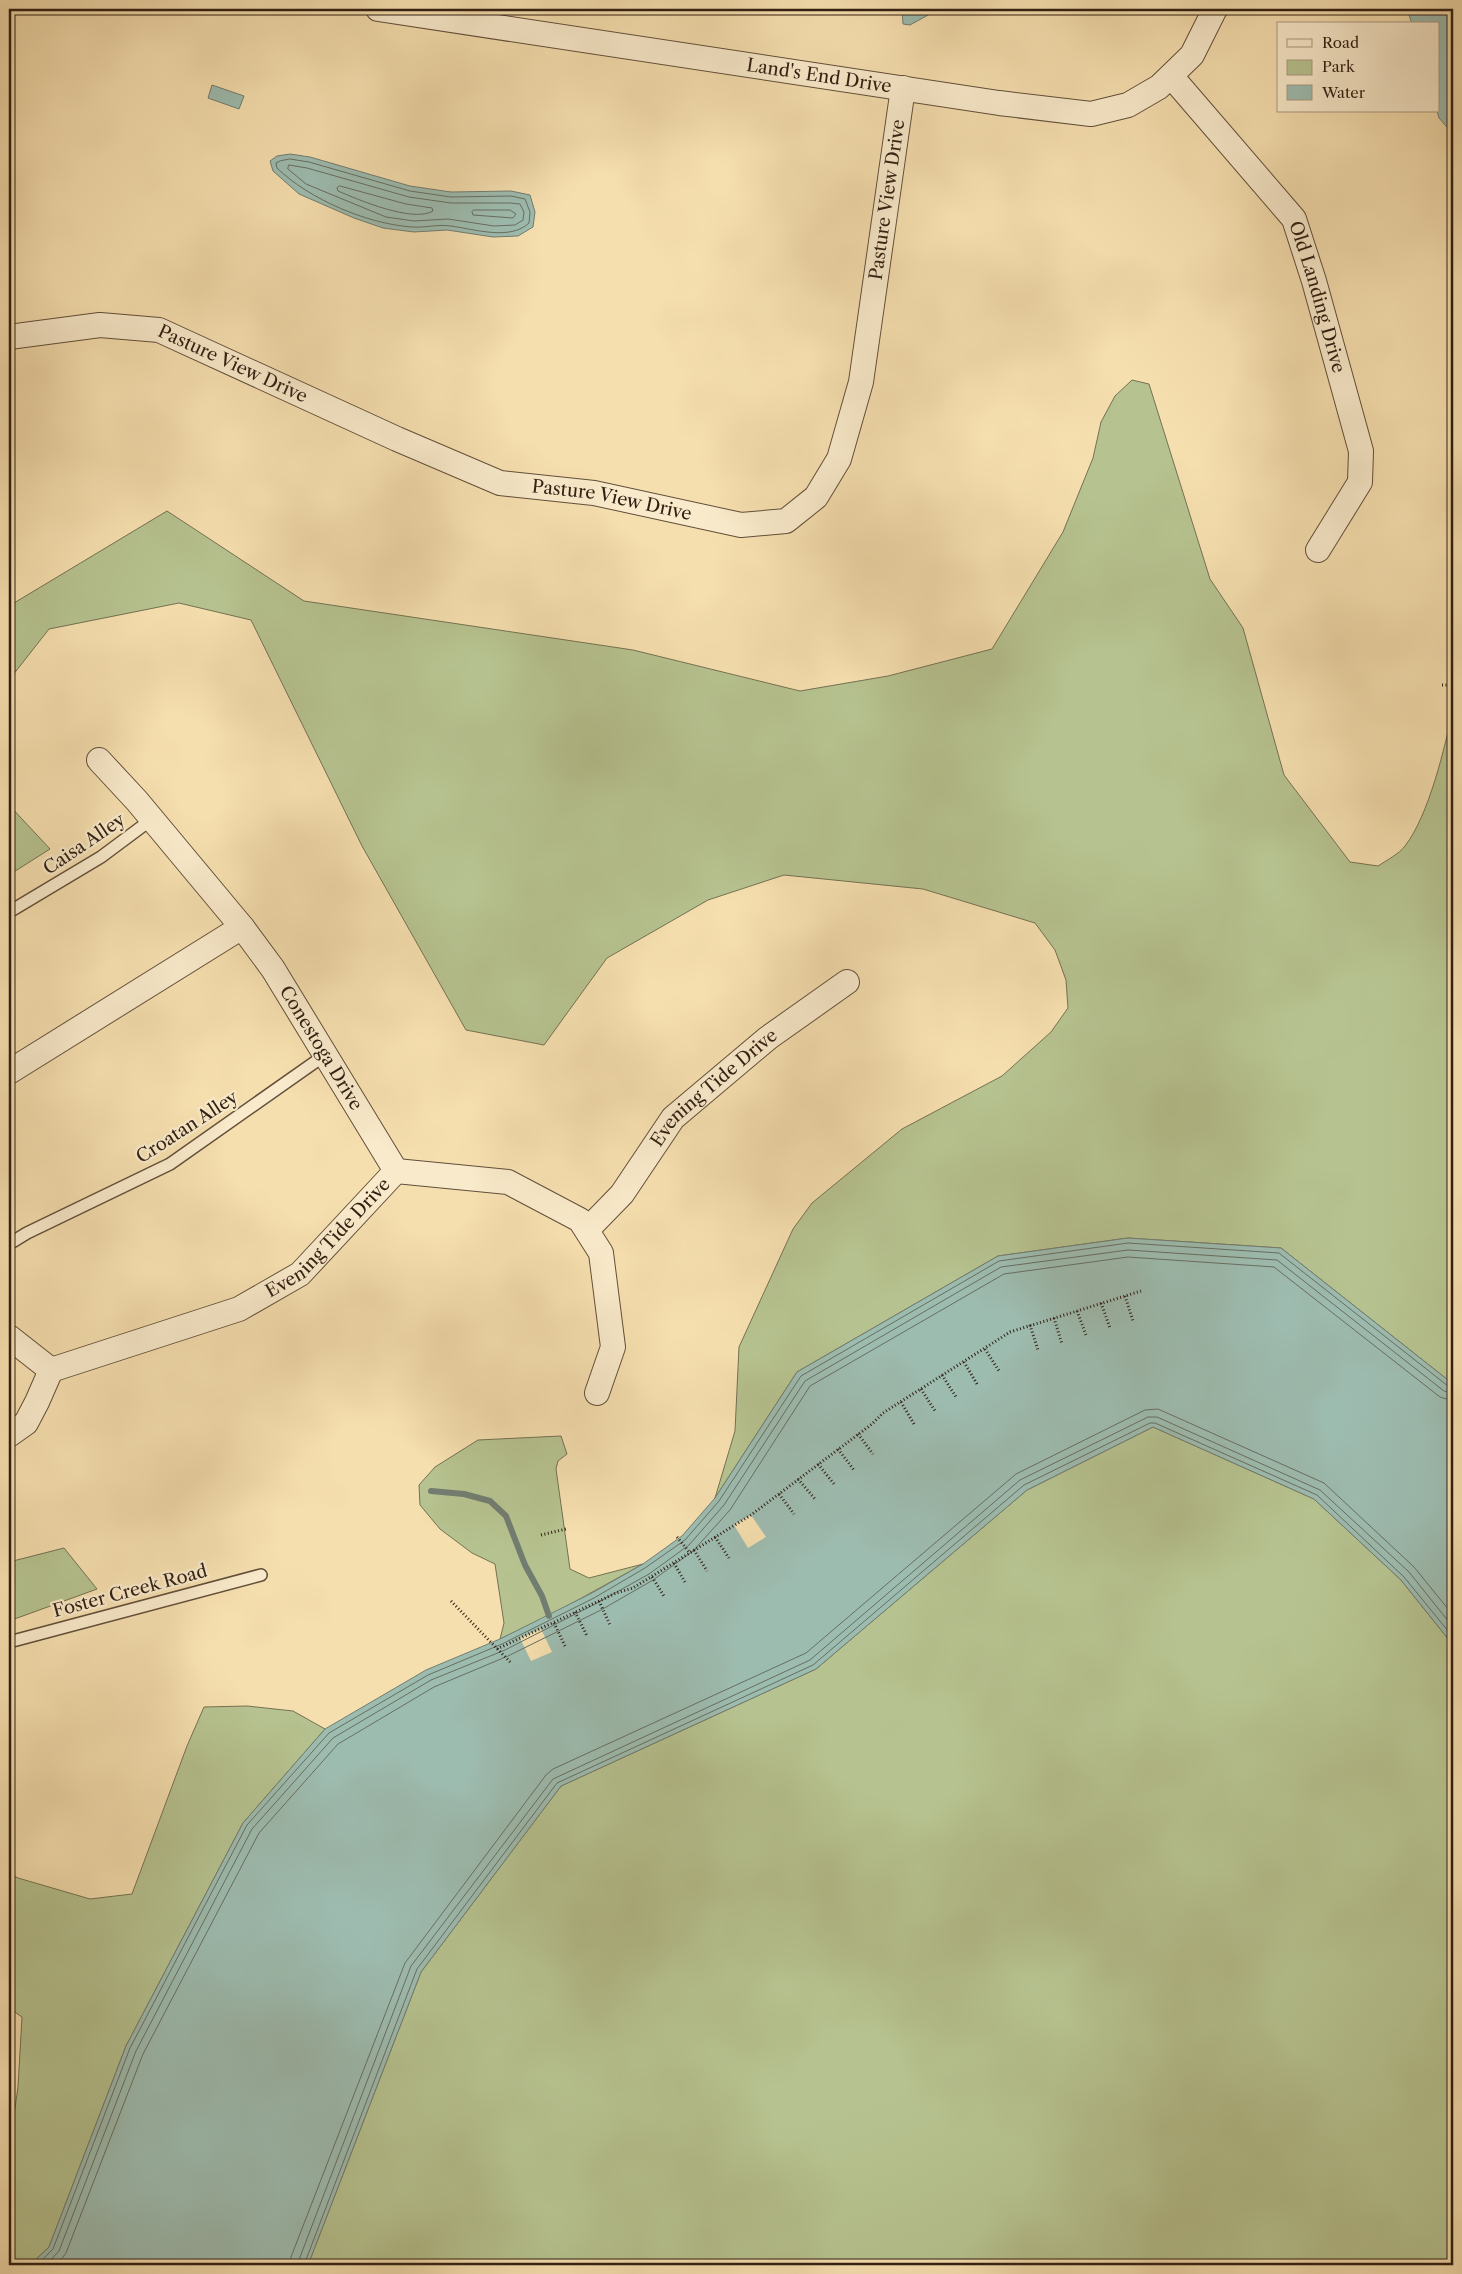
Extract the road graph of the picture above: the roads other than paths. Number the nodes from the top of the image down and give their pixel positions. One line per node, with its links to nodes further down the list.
1 (378, 9): 4 (street, Land's End Drive)
2 (1215, 9): 3 (street, Land's End Drive)
3 (1171, 76): 4 (street, Land's End Drive); 6 (street, Old Landing Drive)
4 (903, 88): 5 (street, Pasture View Drive)
5 (9, 337)
6 (1318, 550)
7 (99, 760): 8 (street, Conestoga Drive)
8 (152, 819): 9 (lane, Caisa Alley); 10 (street, Conestoga Drive)
9 (9, 912)
10 (242, 927): 12 (street, Conestoga Drive); 13 (street)
11 (847, 982): 15 (street, Evening Tide Drive)
12 (326, 1055): 14 (street, Conestoga Drive); 16 (lane, Croatan Alley)
13 (9, 1072)
14 (396, 1171): 15 (street, Evening Tide Drive); 18 (street, Evening Tide Drive)
15 (586, 1230): 19 (street)
16 (9, 1244)
17 (9, 1337): 18 (street)
18 (51, 1370): 20 (street)
19 (597, 1394)
20 (9, 1435)
21 (261, 1576): 22 (lane, Foster Creek Road)
22 (9, 1642)

